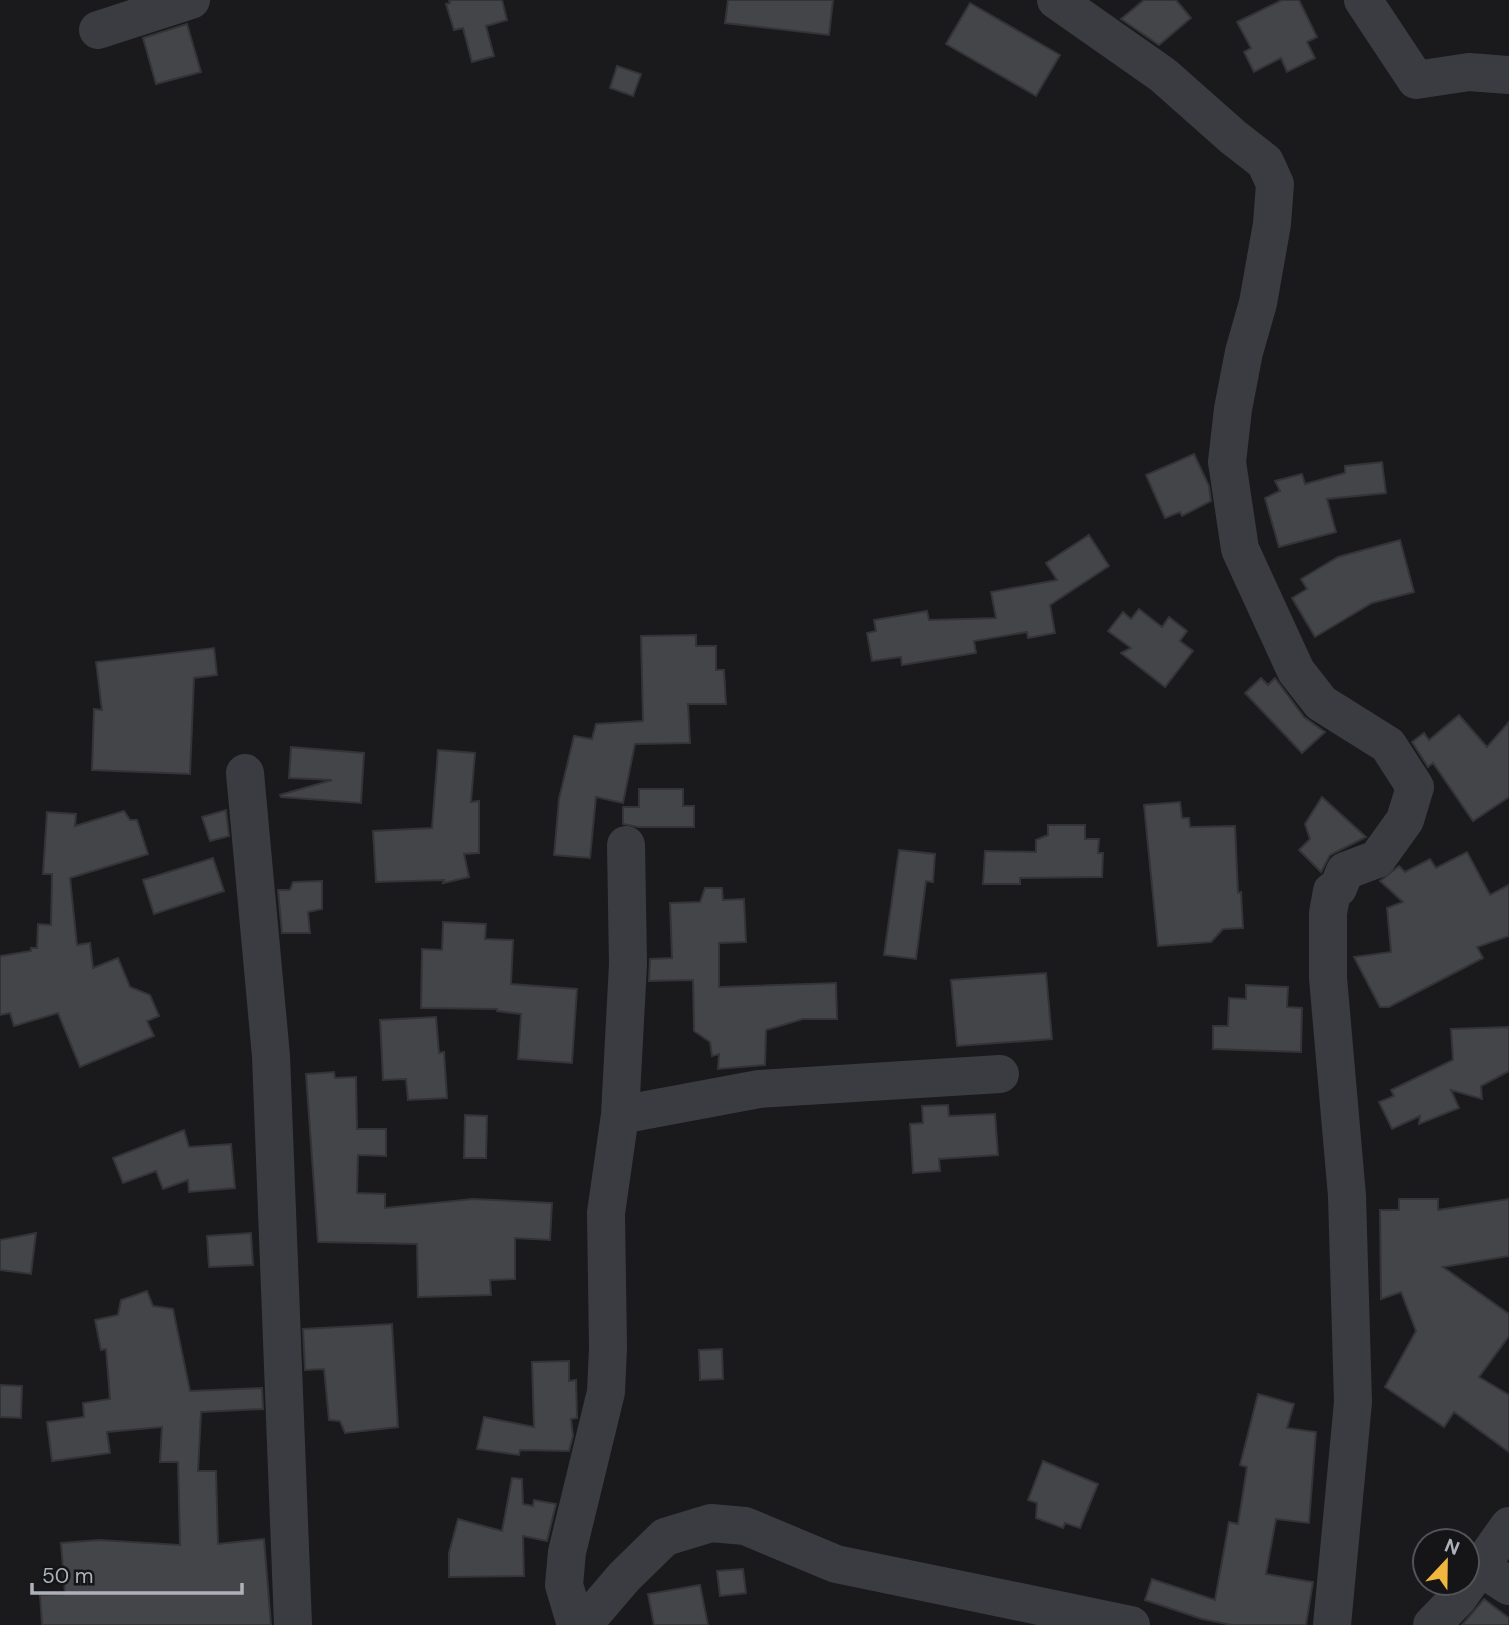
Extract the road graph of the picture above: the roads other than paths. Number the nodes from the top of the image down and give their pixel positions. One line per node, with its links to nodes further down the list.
1 (191, 0): 4 (street)
2 (1056, 0): 16 (street)
3 (1363, 0): 5 (street)
4 (98, 30)
5 (1509, 75)
6 (245, 773): 12 (street)
7 (626, 845): 9 (street)
8 (1000, 1074): 9 (street)
9 (620, 1115): 13 (street)
10 (1509, 1526): 11 (street)
11 (1494, 1576): 17 (street)
12 (293, 1625)
13 (576, 1625)
14 (583, 1625): 15 (street)
15 (1130, 1625)
16 (1332, 1625)
17 (1432, 1625)

